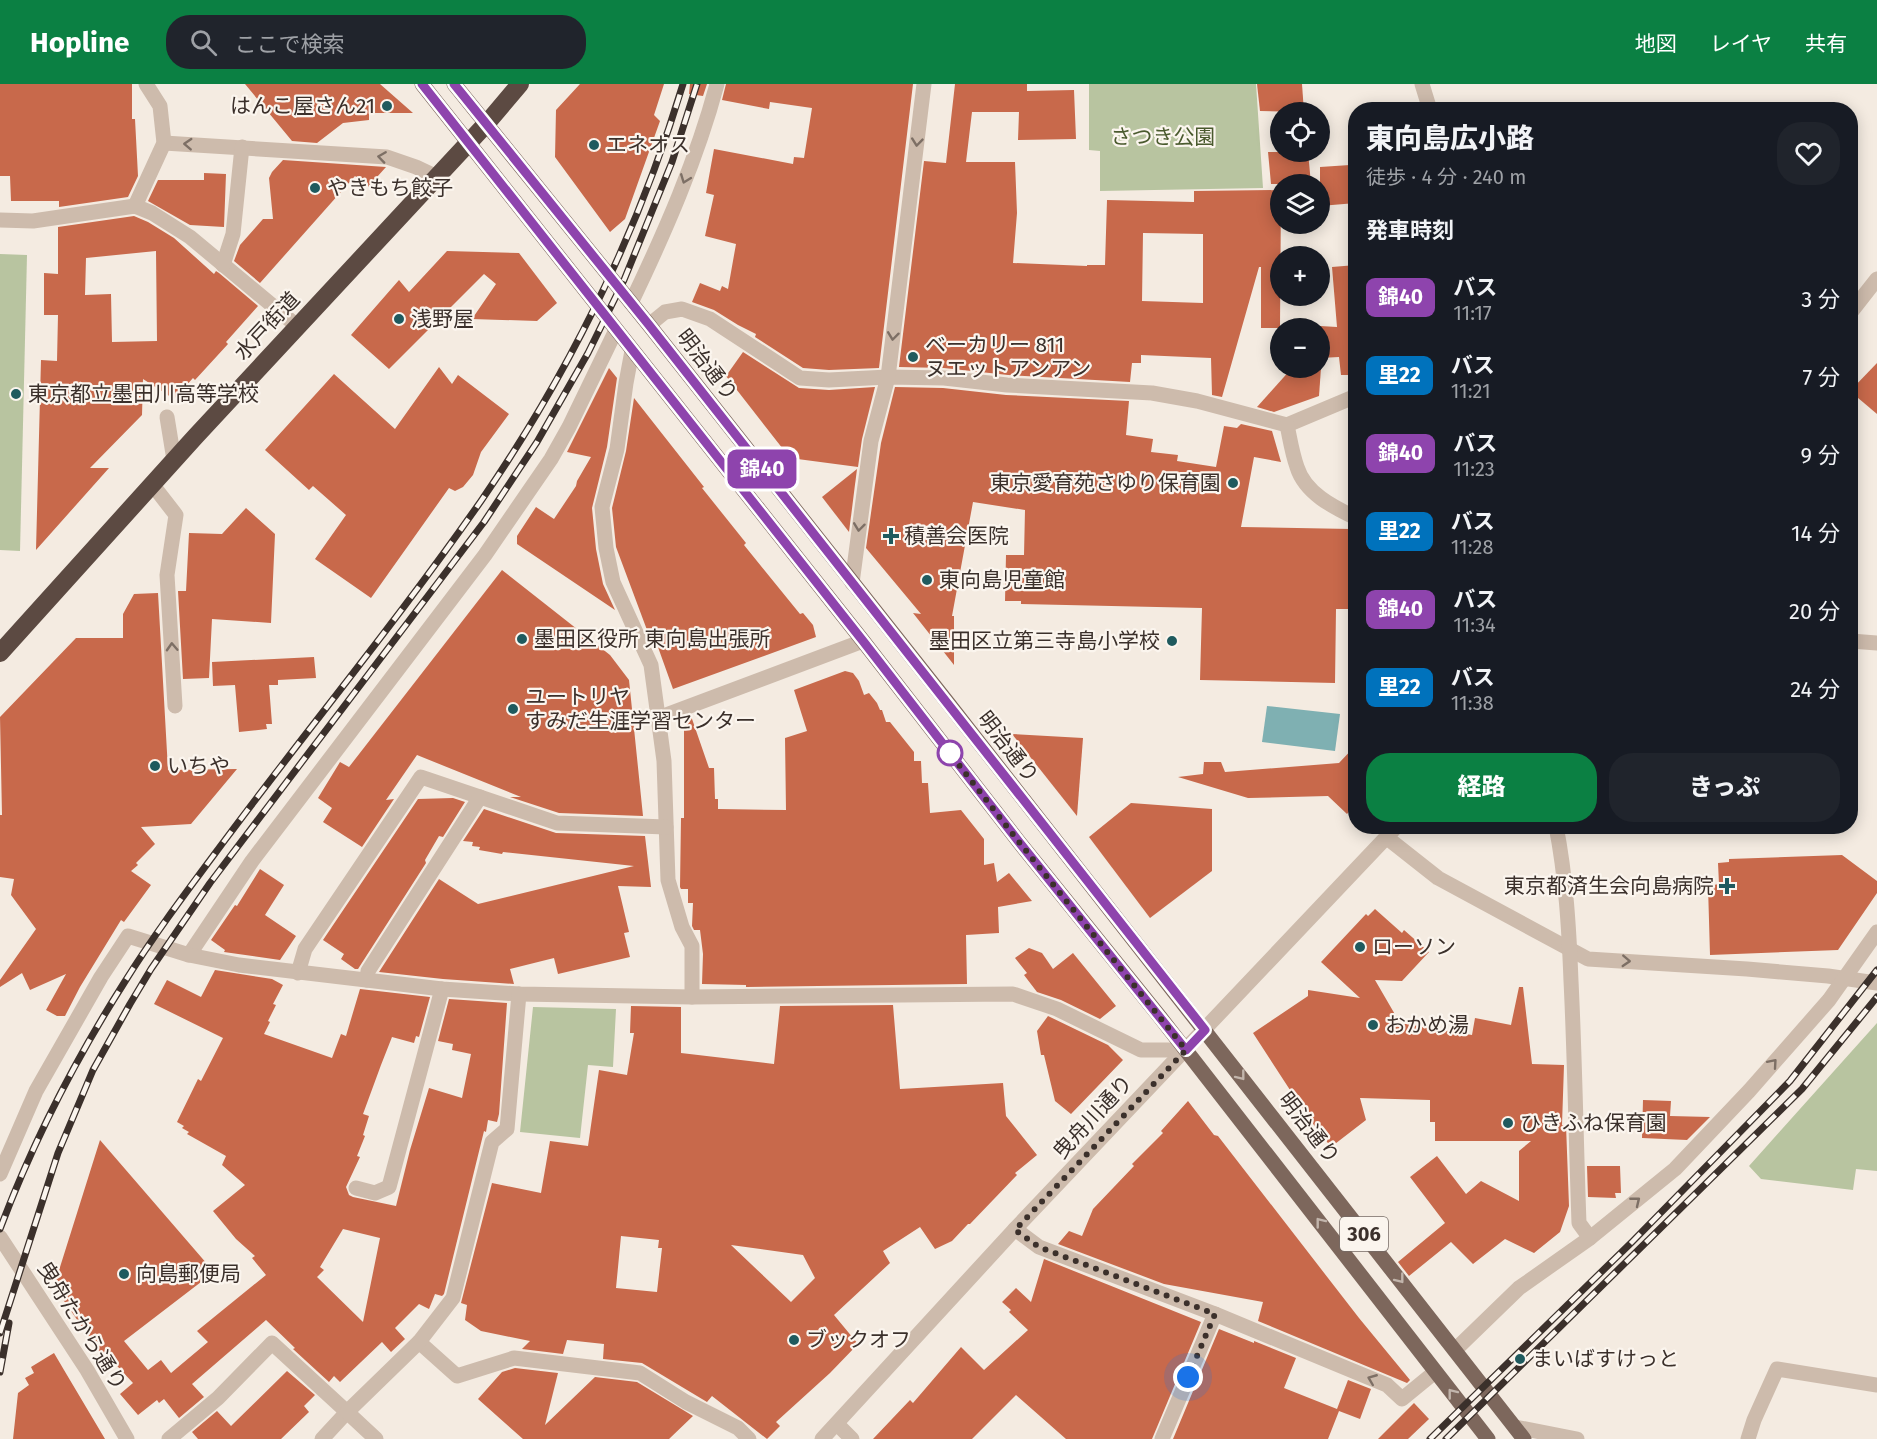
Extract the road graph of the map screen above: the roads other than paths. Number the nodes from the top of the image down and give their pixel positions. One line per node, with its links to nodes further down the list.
1 (146, 84): 10 (street)
2 (422, 84): 11 (main road, 306)
3 (454, 84): 9 (main road, 明治通り / 306)
4 (520, 84): 9 (highway, 水戸街道)
5 (717, 84): 18 (street, one-way to 18)
6 (924, 84): 24 (street, one-way to 24)
7 (1422, 84): 8 (street)
8 (1428, 102)
9 (488, 123): 11 (highway, 水戸街道); 18 (main road, 明治通り / 306)
10 (164, 143): 12 (street, one-way to 10); 14 (street)
11 (469, 143): 13 (highway, 水戸街道); 22 (main road, 306)
12 (242, 147): 13 (street, one-way to 12); 16 (street)
13 (437, 177): 21 (highway, 水戸街道)
14 (135, 206): 15 (street); 16 (street)
15 (0, 219)
16 (223, 265): 21 (street)
17 (1877, 279): 19 (street)
18 (632, 303): 20 (main road, 明治通り / 306)
19 (1858, 303)
20 (649, 325): 24 (street); 31 (main road, 明治通り / 306)
21 (297, 326): 28 (highway, 水戸街道)
22 (616, 330): 23 (main road, 306); 45 (street)
23 (632, 351): 32 (main road, 306); 37 (street)
24 (888, 377): 27 (street); 31 (street, one-way to 31)
25 (1348, 399): 27 (street)
26 (167, 417): 28 (street)
27 (1287, 425): 30 (street)
28 (174, 460): 29 (highway, 水戸街道)
29 (152, 484): 35 (highway, 水戸街道); 36 (street, one-way to 29)
30 (1348, 514)
31 (852, 583): 53 (main road, 明治通り / 306)
32 (863, 641): 37 (street); 54 (main road, 306)
33 (1858, 642): 34 (street)
34 (1877, 643)
35 (0, 652)
36 (175, 706)
37 (658, 718): 39 (street)
38 (480, 797): 39 (street); 46 (street); 48 (street)
39 (666, 827): 52 (street)
40 (1389, 834): 53 (street, 曳舟川通り)
41 (1393, 834): 44 (street)
42 (1558, 834): 44 (street)
43 (1877, 932): 47 (street)
44 (1570, 950): 47 (street, one-way to 47); 59 (street)
45 (189, 955): 46 (street); 55 (street)
46 (298, 973): 48 (street)
47 (1844, 978): 49 (street); 59 (street, one-way to 47)
48 (367, 980): 50 (street)
49 (1877, 983)
50 (442, 989): 51 (street); 56 (street)
51 (519, 994): 52 (street); 61 (street)
52 (692, 997): 54 (street)
53 (1205, 1030): 54 (street, 曳舟川通り); 62 (main road, 明治通り / 306, one-way to 62)
54 (1186, 1050): 57 (street, 曳舟川通り); 63 (main road, 306, one-way to 54)
55 (0, 1173)
56 (356, 1188)
57 (1015, 1230): 60 (street); 66 (street, 曳舟川通り)
58 (0, 1237): 68 (street, 曳舟たから通り)
59 (1590, 1238): 62 (street)
60 (1215, 1314): 63 (street, one-way to 60); 75 (street)
61 (419, 1342): 65 (street); 72 (street)
62 (1455, 1350): 67 (main road, 明治通り / 306)
63 (1435, 1372): 76 (main road, 306, one-way to 63)
64 (1877, 1385): 78 (street)
65 (347, 1412): 69 (street); 70 (street); 71 (street)
66 (837, 1424): 73 (street, 曳舟川通り); 74 (street)
67 (1519, 1433): 77 (street)
68 (127, 1439)
69 (169, 1439)
70 (322, 1439)
71 (376, 1439)
72 (749, 1439)
73 (822, 1439)
74 (852, 1439)
75 (1162, 1439)
76 (1488, 1439)
77 (1577, 1439)
78 (1748, 1439)

